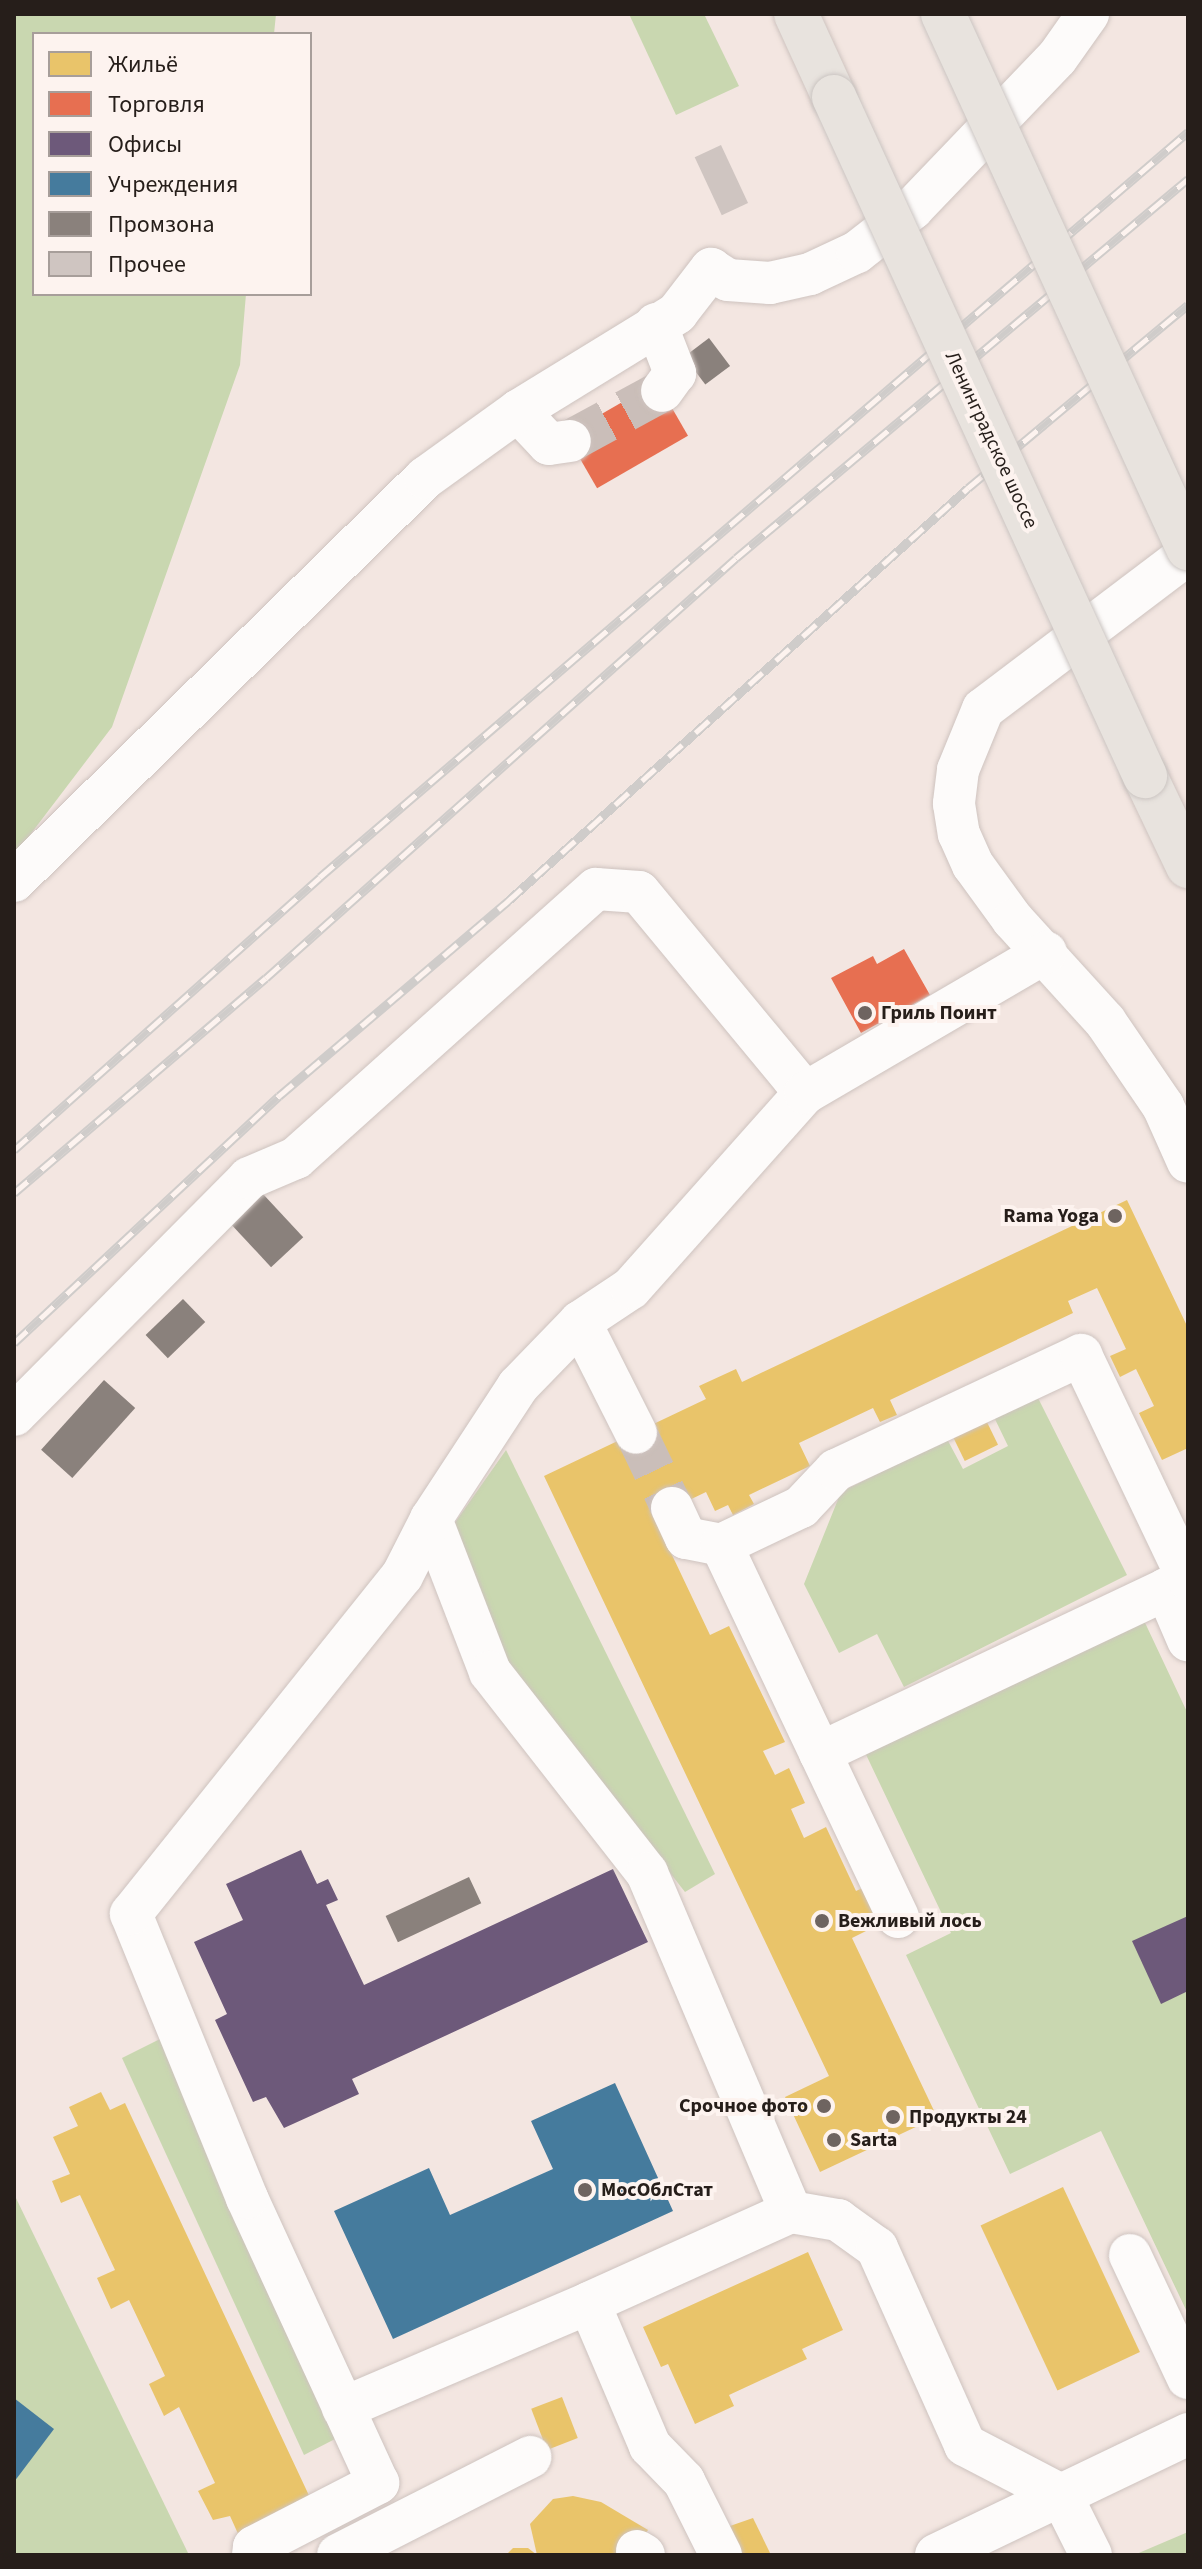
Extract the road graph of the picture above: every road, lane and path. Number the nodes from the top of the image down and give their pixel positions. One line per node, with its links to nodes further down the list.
1 (796, 14): 9 (main road, Ленинградское шоссе, bridge)
2 (943, 14): 8 (main road, bridge)
3 (1088, 14): 4 (street)
4 (656, 324): 5 (street); 6 (street)
5 (662, 391)
6 (518, 411): 7 (street); 10 (street)
7 (570, 441)
8 (1188, 551): 11 (street)
9 (1188, 866)
10 (14, 881)
11 (1046, 952): 12 (street); 13 (street)
12 (805, 1093): 14 (street); 15 (street)
13 (1188, 1162)
14 (580, 1322): 16 (street); 18 (street)
15 (14, 1415)
16 (636, 1433)
17 (672, 1508): 19 (street)
18 (431, 1519): 24 (street); 28 (street)
19 (721, 1545): 20 (street); 22 (street)
20 (1181, 1583): 21 (street); 22 (street)
21 (1188, 1640)
22 (820, 1753): 23 (street)
23 (898, 1917)
24 (791, 2212): 26 (street); 31 (street)
25 (1130, 2255): 27 (street)
26 (589, 2303): 28 (street); 34 (street)
27 (1188, 2378)
28 (343, 2408): 32 (street)
29 (1188, 2434): 31 (street)
30 (530, 2457): 33 (street)
31 (1061, 2495): 35 (street); 36 (street)
32 (253, 2555)
33 (338, 2555)
34 (721, 2555)
35 (936, 2555)
36 (1091, 2555)

